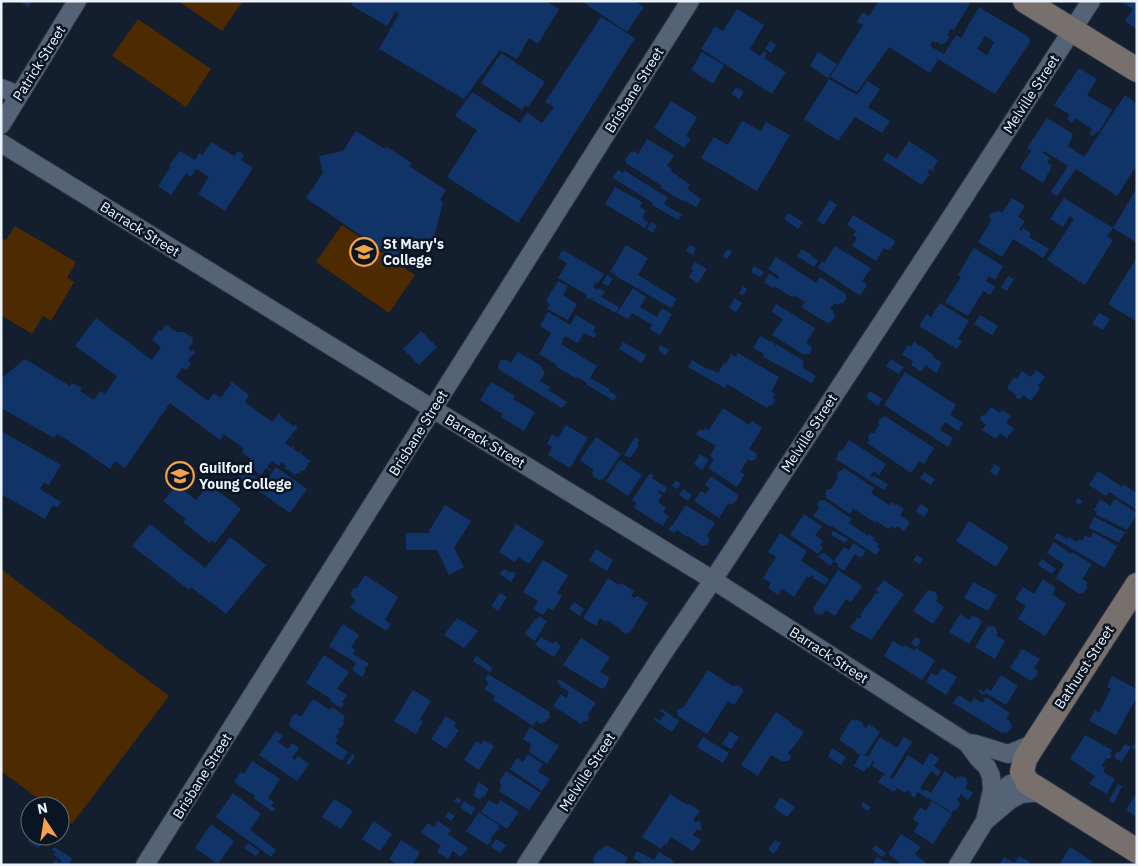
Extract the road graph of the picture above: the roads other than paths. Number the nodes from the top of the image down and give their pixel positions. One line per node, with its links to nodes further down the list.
1 (77, 1): 8 (street, Patrick Street)
2 (690, 1): 11 (street, Brisbane Street)
3 (1025, 1): 5 (street)
4 (1091, 1): 5 (street, Melville Street)
5 (1072, 30): 6 (street); 12 (street, Melville Street)
6 (1137, 70)
7 (1, 88): 8 (street)
8 (19, 95): 9 (street, Patrick Street)
9 (1, 125)
10 (1, 143): 11 (street, Barrack Street)
11 (432, 409): 12 (street, Barrack Street); 19 (street, Brisbane Street)
12 (713, 580): 14 (street, Barrack Street); 20 (street, Melville Street)
13 (1137, 585): 15 (street, Bathurst Street)
14 (967, 743): 15 (street); 17 (street)
15 (1033, 746): 16 (street, Bathurst Street)
16 (1023, 783): 17 (street, Bathurst Street); 17 (street, Bathurst Street); 18 (street)
17 (990, 813): 21 (street, Bathurst Street)
18 (1137, 851)
19 (146, 865)
20 (526, 865)
21 (958, 865)

